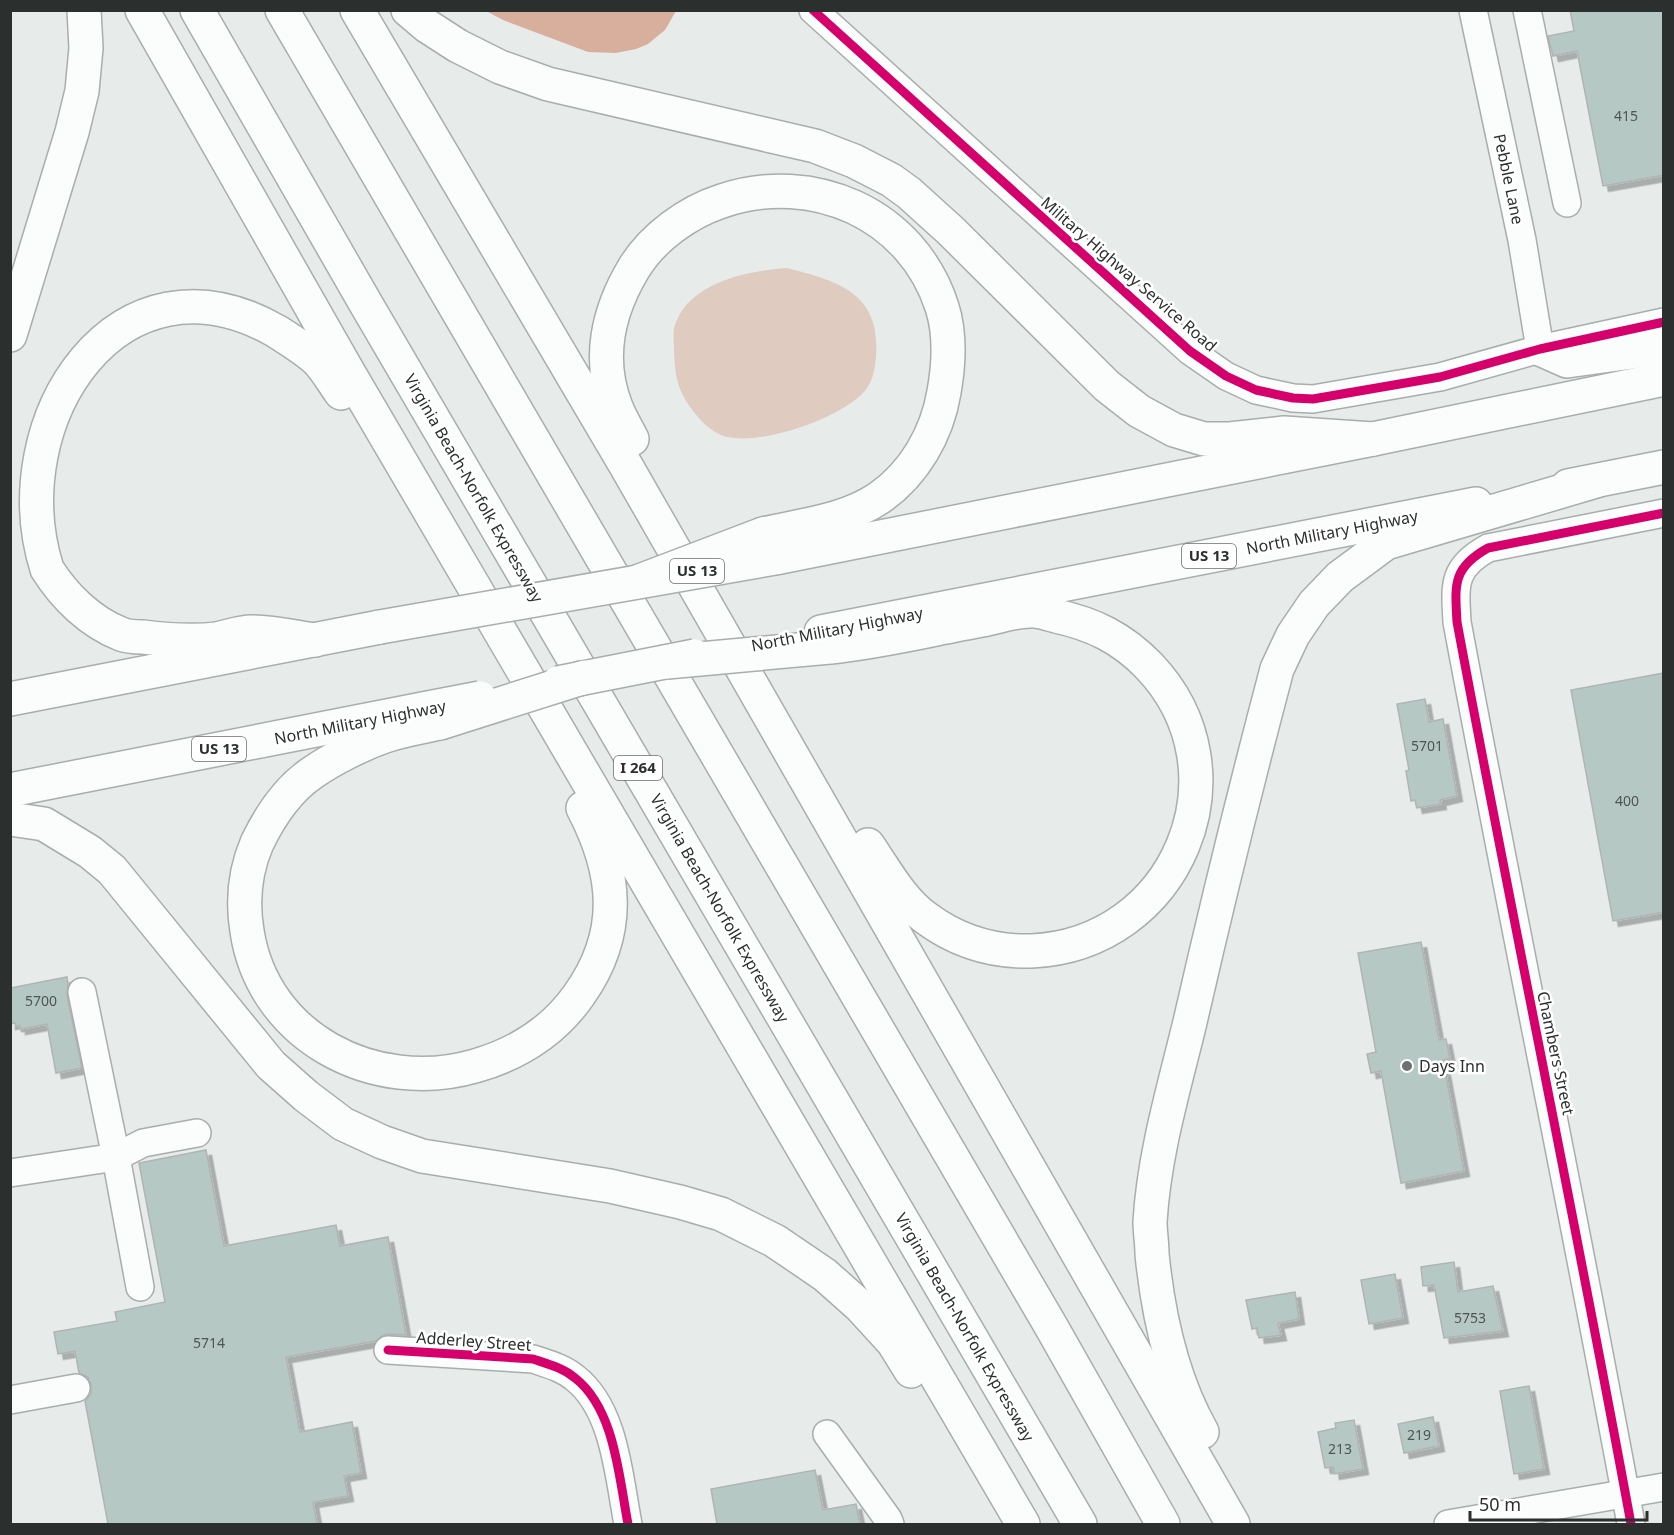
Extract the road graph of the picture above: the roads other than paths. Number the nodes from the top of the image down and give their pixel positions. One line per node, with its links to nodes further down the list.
1 (84, 10): 12 (main road)
2 (142, 10): 19 (main road)
3 (197, 10): 45 (main road, Virginia Beach-Norfolk Expressway / I 264)
4 (282, 10): 46 (main road)
5 (357, 10): 22 (main road)
6 (408, 10): 16 (main road)
7 (813, 10): 13 (street, Military Highway Service Road)
8 (1473, 10): 13 (street, Pebble Lane)
9 (1527, 10): 10 (street)
10 (1567, 203)
11 (1664, 322): 13 (street, Military Highway Service Road)
12 (10, 335)
13 (1540, 349): 14 (main road)
14 (1664, 351)
15 (1664, 379): 16 (main road)
16 (1373, 440): 21 (main road)
17 (1664, 467): 18 (main road, North Military Highway / US 13)
18 (1596, 480): 24 (main road, North Military Highway / US 13); 48 (main road)
19 (429, 509): 23 (main road); 25 (main road)
20 (1664, 513): 41 (street, Chambers Street)
21 (769, 546): 22 (main road); 25 (main road, bridge)
22 (707, 608): 27 (main road)
23 (505, 637): 28 (main road); 44 (main road)
24 (825, 639): 27 (main road); 28 (main road, bridge)
25 (315, 640): 26 (main road)
26 (10, 699)
27 (766, 710): 47 (main road)
28 (434, 716): 29 (main road, North Military Highway / US 13)
29 (10, 790)
30 (10, 819): 44 (main road)
31 (82, 992): 33 (street)
32 (196, 1133): 33 (street)
33 (116, 1158): 34 (street); 35 (street)
34 (10, 1173)
35 (140, 1287)
36 (388, 1350): 42 (street, Adderley Street)
37 (76, 1388): 38 (street)
38 (10, 1400)
39 (827, 1434): 43 (street)
40 (1664, 1487): 41 (street)
41 (1626, 1494): 49 (street); 50 (street, Chambers Street)
42 (628, 1524)
43 (890, 1524)
44 (1023, 1524)
45 (1080, 1524)
46 (1163, 1524)
47 (1233, 1524)
48 (1255, 1524)
49 (1448, 1524)
50 (1631, 1524)

